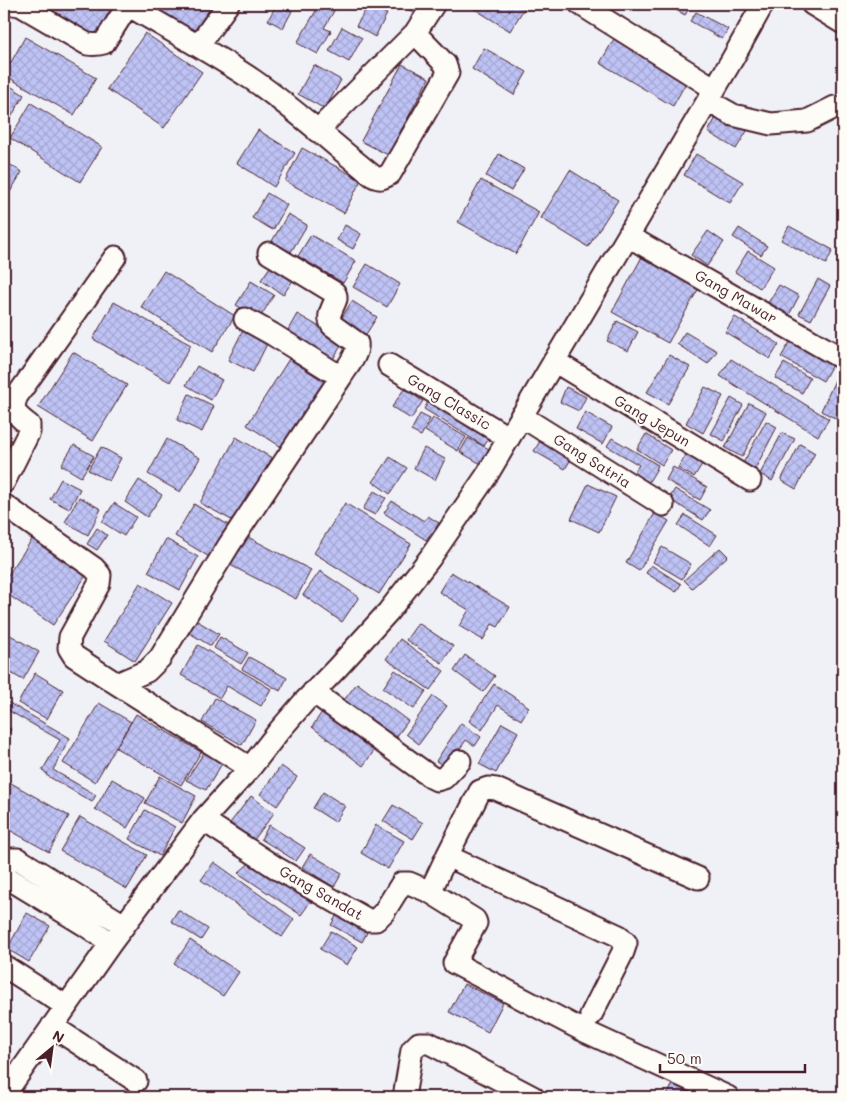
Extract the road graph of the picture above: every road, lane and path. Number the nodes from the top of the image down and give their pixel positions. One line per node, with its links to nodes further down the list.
1 (13, 4): 7 (street)
2 (228, 4): 10 (street)
3 (434, 4): 9 (street)
4 (580, 4): 11 (street)
5 (763, 4): 11 (street)
6 (812, 4): 8 (street)
7 (128, 5): 10 (street)
8 (843, 23)
9 (416, 34): 13 (street); 13 (street)
10 (198, 46): 13 (street)
11 (712, 95): 12 (street); 14 (street)
12 (835, 106)
13 (317, 131)
14 (628, 236): 18 (street, Gang Mawar); 19 (street)
15 (269, 252): 21 (street)
16 (115, 257): 25 (street)
17 (244, 319): 21 (street)
18 (843, 359)
19 (554, 361): 22 (street); 24 (street, Gang Jepun)
20 (389, 366): 23 (street, Gang Classic)
21 (341, 376): 28 (street)
22 (521, 416): 23 (street); 27 (street, Gang Satria)
23 (509, 438): 29 (street)
24 (750, 480)
25 (4, 482)
26 (4, 505): 28 (street)
27 (663, 505)
28 (117, 684): 31 (street)
29 (313, 692): 30 (street); 31 (street)
30 (460, 760)
31 (250, 768): 32 (street)
32 (203, 820): 37 (street, Gang Sandat); 38 (street)
33 (447, 856): 36 (street); 37 (street); 42 (street)
34 (4, 859): 38 (street)
35 (4, 871): 39 (street)
36 (698, 878)
37 (430, 892): 48 (street)
38 (124, 926): 39 (street)
39 (111, 942): 41 (street)
40 (4, 966): 41 (street)
41 (66, 1006): 43 (street)
42 (591, 1016)
43 (52, 1026): 44 (street); 45 (street)
44 (136, 1081)
45 (4, 1093)
46 (404, 1097): 47 (street)
47 (533, 1097)
48 (728, 1097)

